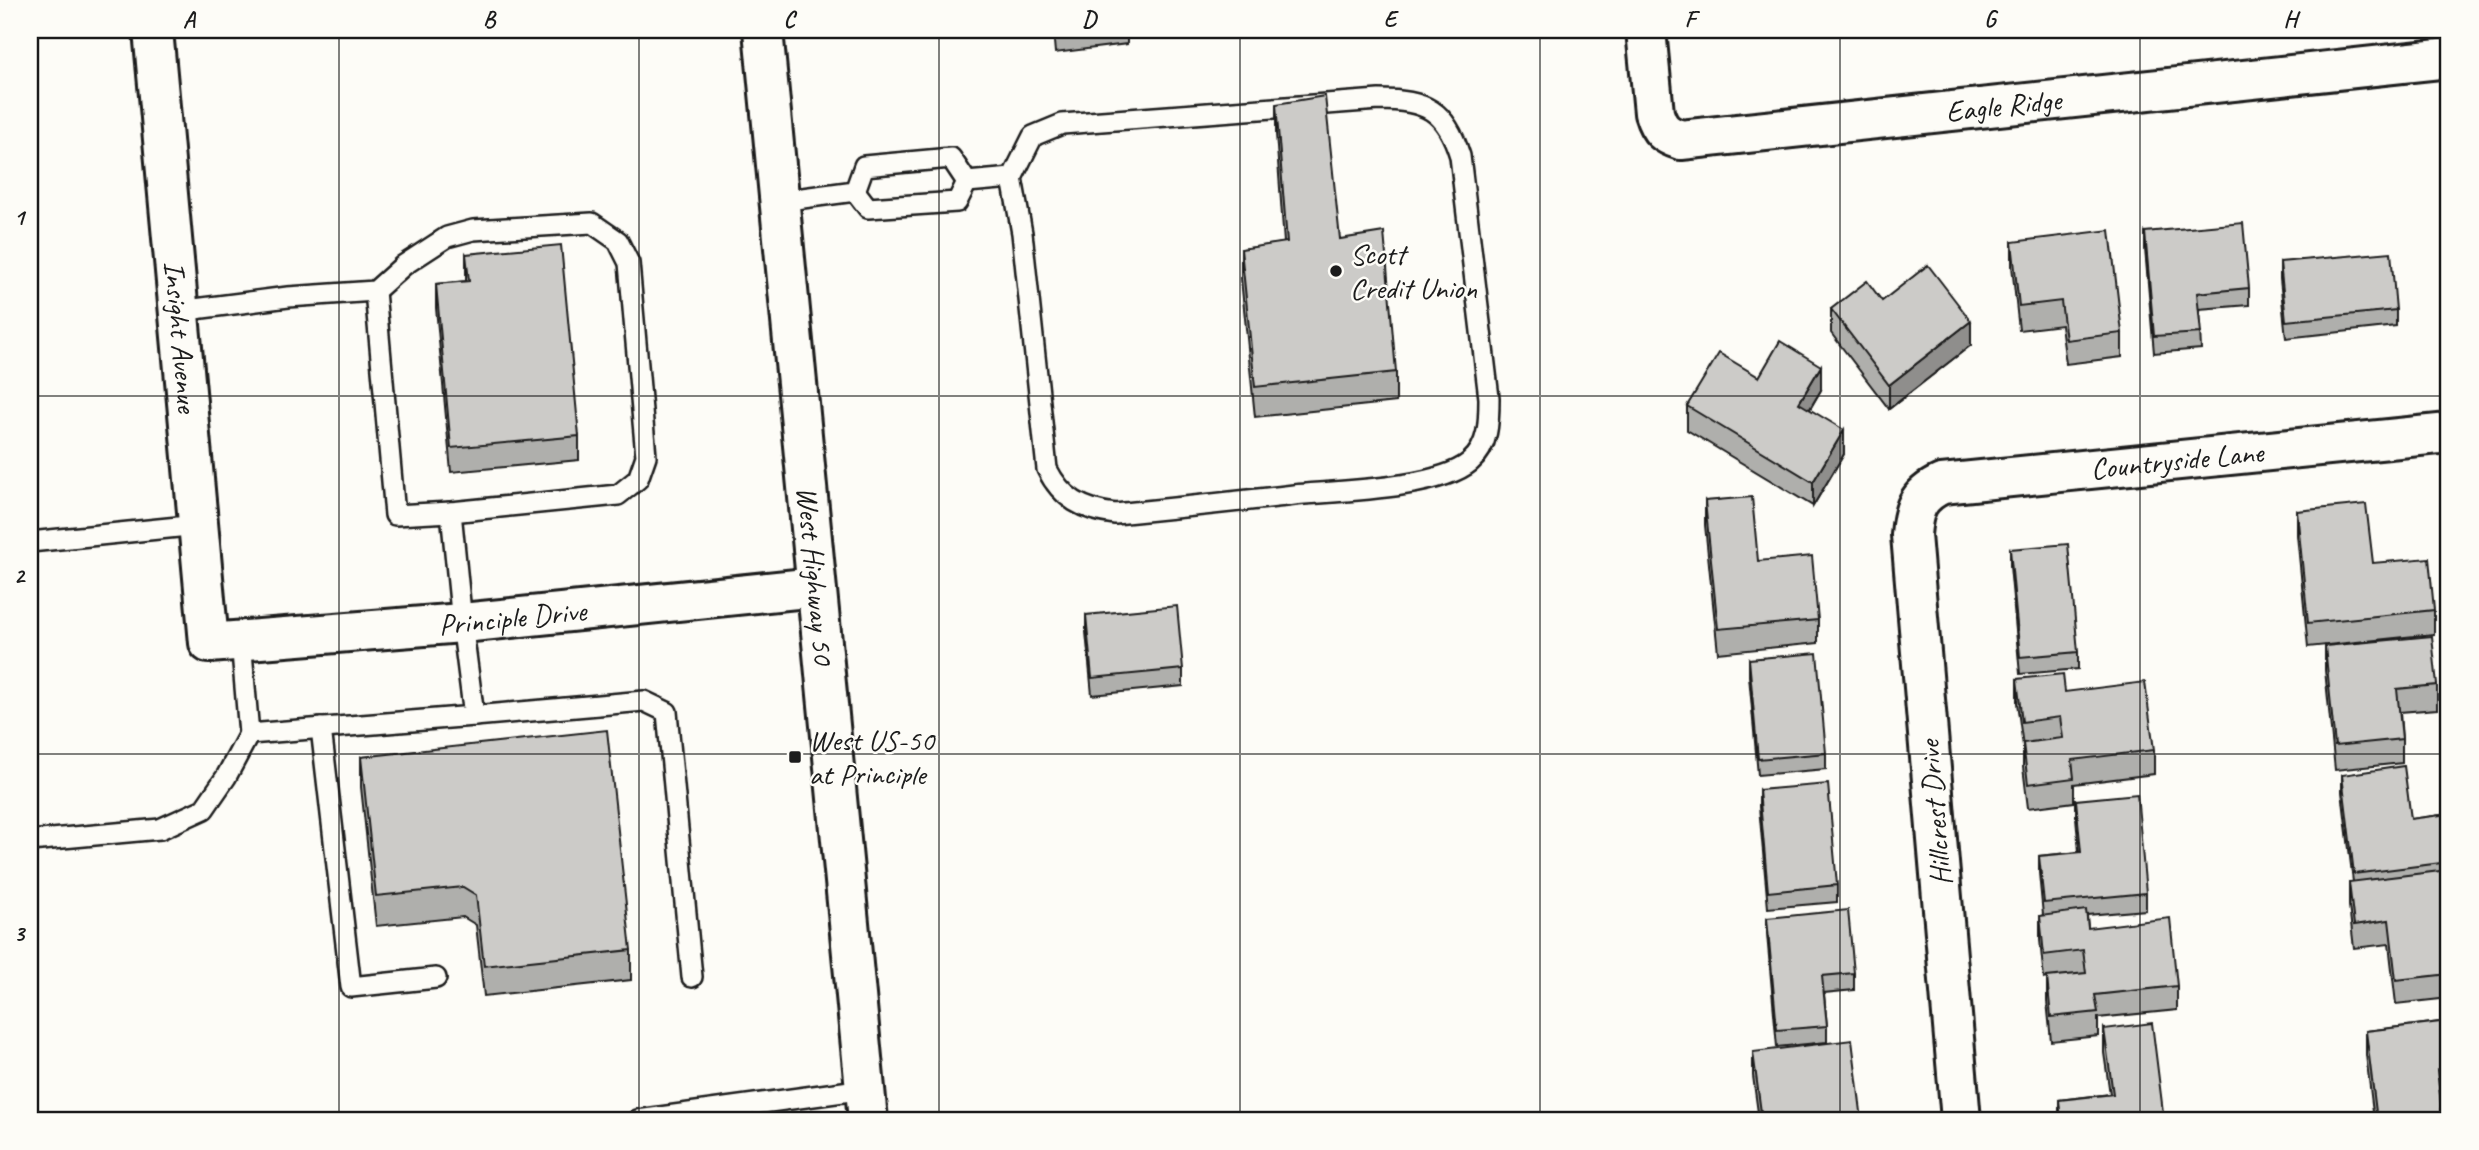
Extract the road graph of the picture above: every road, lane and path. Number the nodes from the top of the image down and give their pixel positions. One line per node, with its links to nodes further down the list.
1 (153, 30): 10 (street, Insight Avenue)
2 (763, 30): 8 (street, West Highway 50)
3 (1646, 30): 4 (street, Eagle Ridge)
4 (2449, 58)
5 (1012, 178): 5 (lane); 6 (lane)
6 (967, 182): 7 (lane); 7 (lane)
7 (855, 191): 8 (lane)
8 (780, 201): 16 (street, West Highway 50)
9 (375, 291): 10 (lane); 13 (lane); 13 (lane)
10 (179, 311): 14 (street, Insight Avenue)
11 (2449, 433): 12 (street, Countryside Lane)
12 (1915, 507): 28 (street, Hillcrest Drive)
13 (452, 512): 17 (lane)
14 (198, 525): 15 (lane); 18 (street, Insight Avenue)
15 (30, 542)
16 (816, 587): 17 (street, Principle Drive); 25 (street, West Highway 50)
17 (462, 623): 18 (street, Principle Drive); 19 (lane)
18 (225, 642): 21 (lane)
19 (474, 716): 20 (lane); 23 (lane)
20 (321, 728): 21 (lane); 24 (lane)
21 (249, 734): 22 (lane)
22 (30, 841)
23 (692, 977)
24 (436, 978)
25 (867, 1105): 26 (lane)
26 (681, 1118): 27 (lane)
27 (638, 1120)
28 (1961, 1120)

